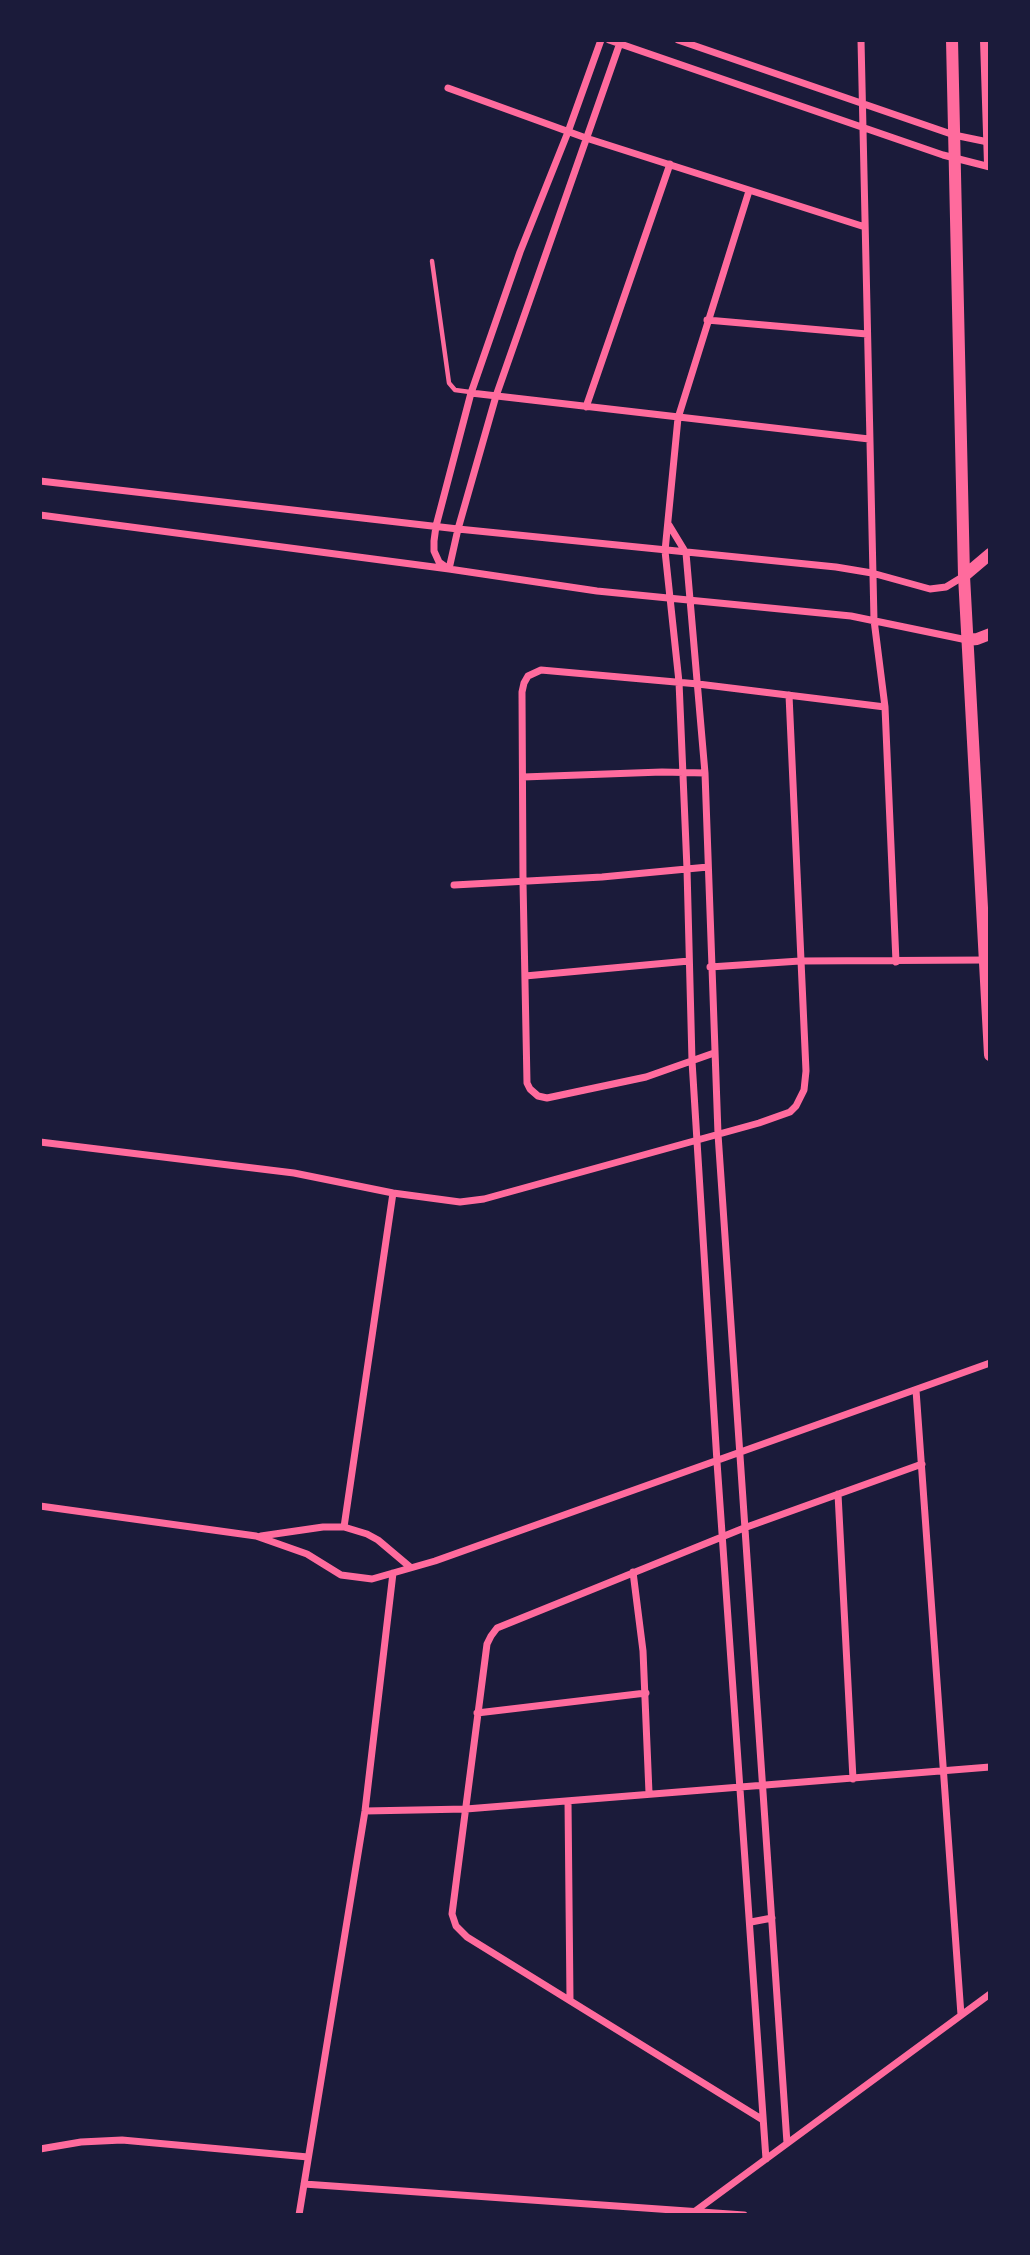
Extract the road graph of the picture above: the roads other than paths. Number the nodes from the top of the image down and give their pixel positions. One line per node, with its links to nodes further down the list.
1 (600, 40): 11 (street)
2 (609, 40): 7 (street)
3 (678, 40): 9 (street)
4 (861, 40): 9 (street)
5 (952, 40): 12 (street)
6 (986, 40): 14 (street)
7 (621, 42): 10 (street); 13 (street)
8 (448, 88): 11 (street)
9 (863, 104): 10 (street); 12 (street)
10 (862, 127): 15 (street); 19 (street)
11 (568, 132): 13 (street); 23 (street)
12 (954, 135): 14 (street); 15 (street)
13 (586, 138): 16 (street); 24 (street)
14 (989, 142): 17 (street)
15 (954, 158): 17 (street); 38 (street)
16 (670, 164): 18 (street); 25 (street)
17 (990, 166)
18 (749, 191): 19 (street); 21 (street)
19 (865, 227): 22 (street)
20 (432, 261): 23 (lane)
21 (707, 320): 22 (street); 26 (street)
22 (867, 334): 27 (street)
23 (471, 393): 24 (street); 31 (street)
24 (496, 396): 25 (street); 32 (street)
25 (586, 407): 26 (street)
26 (678, 418): 27 (street); 30 (street)
27 (869, 439): 37 (street)
28 (40, 481): 31 (street)
29 (40, 515): 36 (street)
30 (668, 524): 33 (street); 34 (street)
31 (436, 526): 32 (street); 36 (street)
32 (458, 529): 33 (street); 36 (street)
33 (664, 551): 34 (street); 39 (street)
34 (686, 553): 37 (street); 40 (street)
35 (990, 554): 38 (street)
36 (449, 569): 39 (street)
37 (872, 573): 38 (street); 41 (street)
38 (964, 576): 43 (street)
39 (670, 599): 40 (street); 44 (street)
40 (692, 601): 41 (street); 45 (street)
41 (874, 620): 43 (street); 47 (street)
42 (990, 634): 43 (street)
43 (967, 640): 55 (street)
44 (679, 682): 45 (street); 48 (street); 50 (street)
45 (698, 684): 46 (street); 49 (street)
46 (789, 695): 47 (street); 57 (street)
47 (885, 708): 58 (street)
48 (683, 772): 49 (street); 50 (street); 52 (street)
49 (705, 773): 51 (street)
50 (523, 777): 53 (street)
51 (708, 867): 52 (street); 59 (street)
52 (688, 869): 53 (street); 56 (street)
53 (523, 881): 54 (street); 60 (street)
54 (454, 885)
55 (987, 960): 58 (street); 62 (street)
56 (689, 961): 60 (street); 63 (street)
57 (800, 961): 58 (street); 59 (street); 64 (street)
58 (895, 962)
59 (710, 967): 61 (street)
60 (525, 976): 63 (street)
61 (713, 1053): 63 (street); 64 (street)
62 (990, 1055)
63 (692, 1061): 65 (street)
64 (718, 1134): 65 (street); 70 (street)
65 (698, 1139): 67 (street); 71 (street)
66 (40, 1142): 67 (street)
67 (393, 1194): 75 (street)
68 (990, 1363): 69 (street)
69 (916, 1390): 70 (street); 72 (street)
70 (739, 1454): 71 (street); 76 (street)
71 (717, 1462): 78 (street); 79 (street)
72 (922, 1464): 73 (street); 85 (street)
73 (838, 1494): 76 (street); 86 (street)
74 (40, 1506): 77 (street)
75 (344, 1527): 77 (street); 79 (street)
76 (744, 1528): 78 (street); 87 (street)
77 (257, 1536): 80 (street)
78 (724, 1537): 81 (street); 88 (street)
79 (410, 1567): 80 (street)
80 (393, 1573): 92 (street)
81 (633, 1573): 82 (street); 83 (street)
82 (646, 1693): 83 (street); 89 (street)
83 (477, 1713): 91 (street)
84 (990, 1767): 85 (street)
85 (944, 1771): 86 (street); 97 (street)
86 (853, 1779): 87 (street)
87 (763, 1786): 88 (street); 93 (street)
88 (741, 1788): 89 (street); 94 (street)
89 (649, 1793): 90 (street)
90 (568, 1801): 91 (street); 96 (street)
91 (466, 1809): 92 (street); 96 (street)
92 (365, 1811): 101 (street)
93 (772, 1918): 94 (street); 99 (street)
94 (751, 1922): 98 (street)
95 (990, 1994): 97 (street)
96 (570, 2000): 98 (street)
97 (961, 2015): 99 (street)
98 (762, 2120): 102 (street)
99 (787, 2143): 102 (street)
100 (40, 2149): 101 (street)
101 (308, 2157): 103 (street)
102 (766, 2159): 104 (street)
103 (303, 2184): 104 (street); 105 (street)
104 (692, 2213): 106 (street)
105 (299, 2215)
106 (744, 2215)

